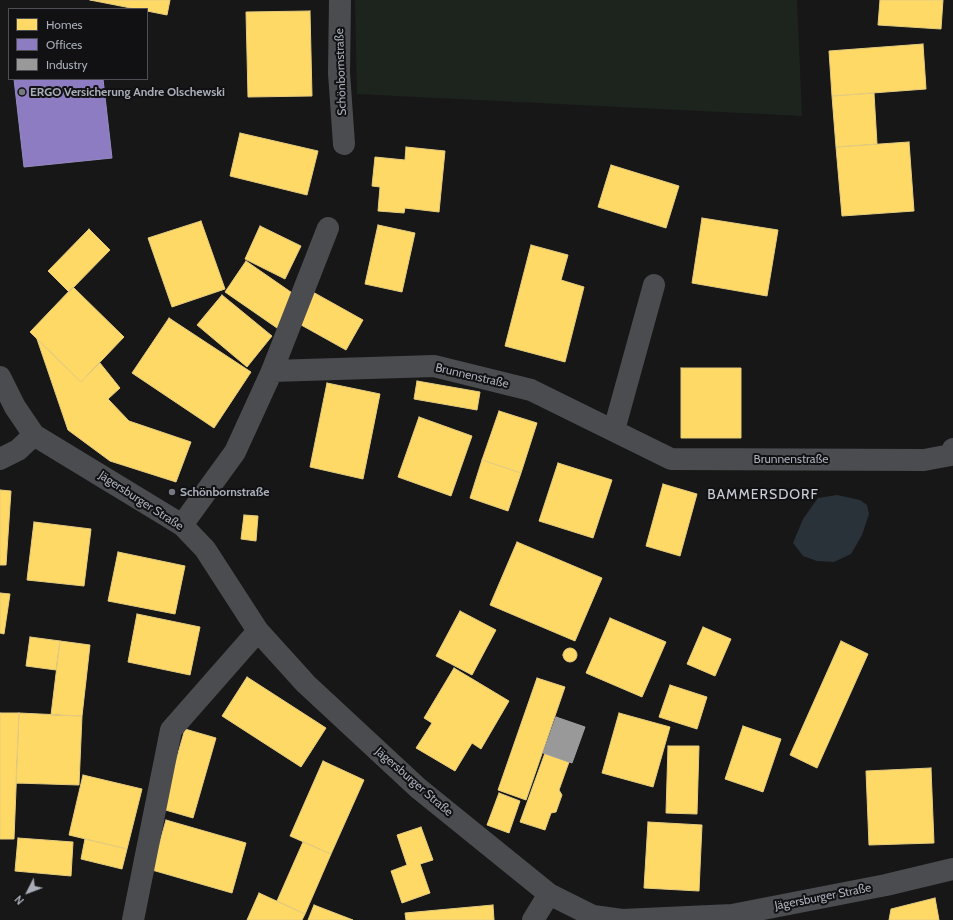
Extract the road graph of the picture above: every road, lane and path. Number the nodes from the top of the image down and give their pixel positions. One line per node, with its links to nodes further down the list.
1 (340, 0): 2 (street, Schönbornstraße)
2 (344, 144)
3 (328, 228): 5 (street)
4 (654, 285): 7 (street)
5 (272, 371): 7 (street, Brunnenstraße); 11 (street)
6 (0, 377): 8 (street, Jägersburger Straße)
7 (614, 430): 9 (street, Brunnenstraße)
8 (34, 435): 10 (street); 11 (street, Jägersburger Straße)
9 (952, 452)
10 (0, 459)
11 (182, 525): 12 (street, Jägersburger Straße)
12 (258, 631): 14 (street, Jägersburger Straße); 15 (street)
13 (953, 869): 14 (street, Jägersburger Straße)
14 (549, 894): 16 (street)
15 (133, 920)
16 (533, 920)

